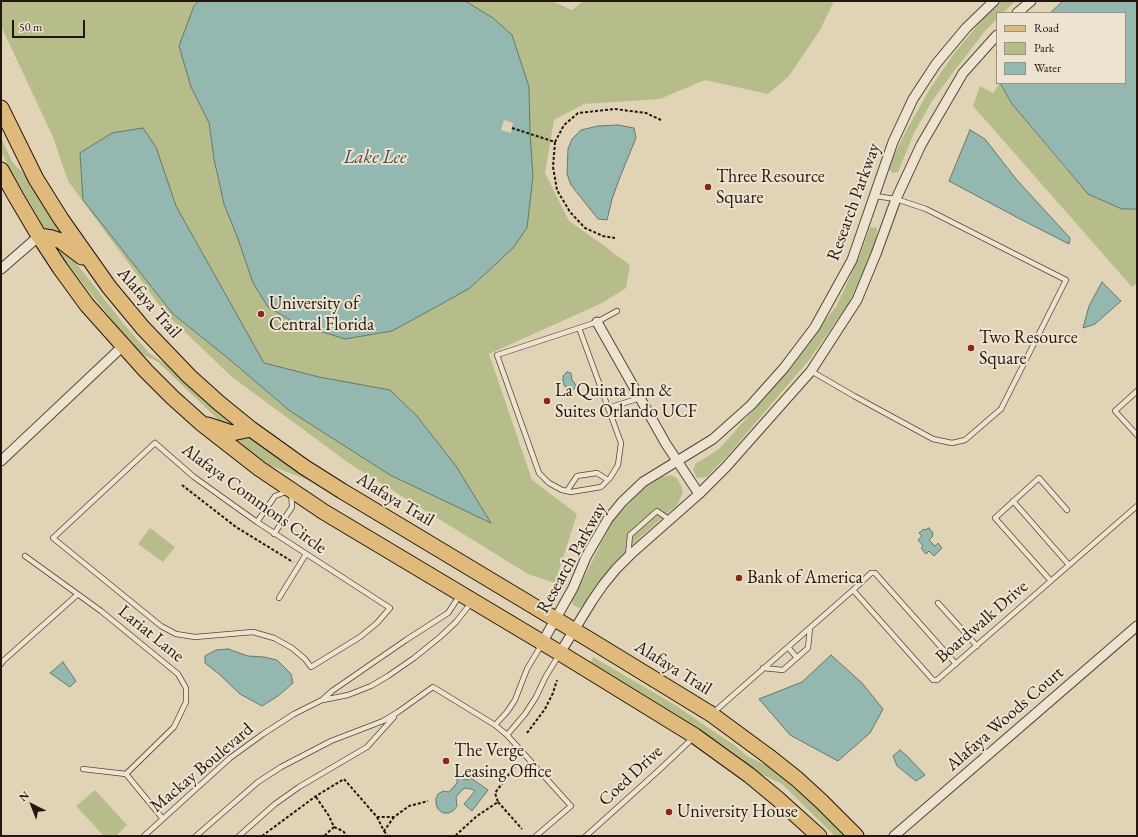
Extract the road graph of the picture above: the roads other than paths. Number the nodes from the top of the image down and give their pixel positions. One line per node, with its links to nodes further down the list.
1 (994, 1): 7 (street, Research Parkway)
2 (1031, 1): 3 (street)
3 (1018, 12)
4 (996, 36): 8 (street, Research Parkway)
5 (1, 108): 10 (main road, Alafaya Trail)
6 (1, 170): 9 (main road)
7 (875, 196): 8 (lane); 24 (street, Research Parkway)
8 (896, 198): 16 (street, Research Parkway); 16 (lane)
9 (39, 236): 10 (main road); 11 (street); 15 (main road)
10 (93, 266): 21 (main road, Alafaya Trail)
11 (1, 269)
12 (617, 311): 13 (lane)
13 (597, 322): 14 (lane); 18 (street)
14 (579, 328): 19 (lane); 27 (lane)
15 (123, 346): 20 (main road); 23 (street)
16 (811, 370): 28 (street, Research Parkway)
17 (1137, 391): 22 (lane)
18 (640, 398): 19 (lane); 24 (street)
19 (608, 408): 25 (lane)
20 (201, 423): 21 (main road); 26 (main road)
21 (251, 429): 45 (main road, Alafaya Trail)
22 (1137, 435)
23 (1, 461)
24 (677, 461): 28 (street); 45 (street, Research Parkway)
25 (608, 480): 27 (lane); 27 (lane)
26 (290, 490): 33 (lane); 34 (lane); 42 (main road)
27 (567, 491)
28 (699, 494): 32 (street, Research Parkway)
29 (1013, 501): 31 (lane); 38 (lane); 39 (lane)
30 (1137, 506): 38 (lane, Boardwalk Drive)
31 (1067, 510)
32 (670, 520): 37 (street, Research Parkway); 37 (lane)
33 (257, 522): 34 (lane, Alafaya Commons Circle); 35 (lane, Alafaya Commons Circle)
34 (274, 534): 35 (lane, Alafaya Commons Circle)
35 (306, 554): 43 (lane)
36 (25, 556): 41 (lane, Lariat Lane)
37 (628, 558): 48 (street, Research Parkway)
38 (1069, 565): 39 (lane, Boardwalk Drive)
39 (1051, 581): 50 (lane, Boardwalk Drive)
40 (853, 590): 47 (lane); 55 (lane, Boardwalk Drive); 55 (lane)
41 (77, 595): 54 (lane); 64 (lane, Lariat Lane)
42 (466, 597): 49 (main road); 57 (lane, Mackay Boulevard); 57 (lane, Mackay Boulevard)
43 (279, 598)
44 (938, 604): 50 (lane)
45 (556, 619): 48 (main road, Alafaya Trail); 49 (street, Research Parkway)
46 (1137, 626): 73 (street, Alafaya Woods Court)
47 (810, 628): 51 (lane); 53 (lane)
48 (574, 630): 52 (street, Research Parkway); 59 (main road, Alafaya Trail)
49 (542, 643): 52 (main road); 60 (lane)
50 (977, 646): 55 (lane, Boardwalk Drive)
51 (788, 647): 53 (lane); 56 (lane)
52 (560, 653): 61 (lane); 62 (main road)
53 (797, 658): 56 (lane)
54 (1, 664)
55 (956, 664)
56 (764, 668): 59 (lane)
57 (322, 700): 65 (lane, Mackay Boulevard)
58 (398, 712): 60 (lane); 67 (lane); 68 (lane)
59 (711, 714): 72 (main road, Alafaya Trail)
60 (495, 725): 61 (lane)
61 (507, 735): 69 (lane)
62 (695, 736): 70 (lane, Coed Drive); 71 (main road)
63 (83, 769): 64 (lane)
64 (126, 774): 65 (lane)
65 (164, 819): 66 (lane, Mackay Boulevard)
66 (144, 836)
67 (196, 836)
68 (239, 836)
69 (536, 836)
70 (586, 836)
71 (819, 836)
72 (856, 836)
73 (894, 836)

